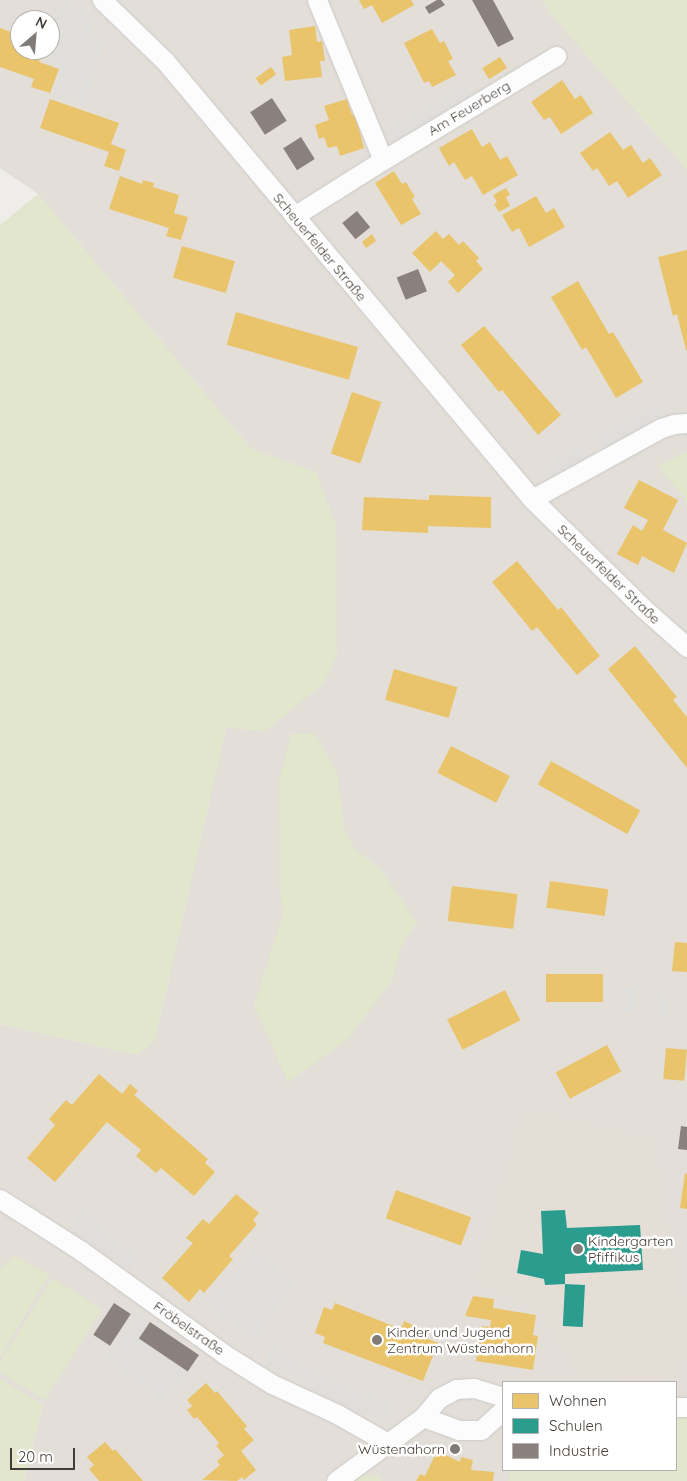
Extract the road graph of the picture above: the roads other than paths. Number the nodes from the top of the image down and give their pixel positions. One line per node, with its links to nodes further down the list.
1 (102, 0): 5 (street, Scheuerfelder Straße)
2 (317, 0): 4 (street)
3 (556, 56): 4 (street, Am Feuerberg)
4 (382, 160): 5 (street, Am Feuerberg)
5 (294, 216): 7 (street, Scheuerfelder Straße)
6 (687, 423): 7 (street)
7 (532, 499): 8 (street, Scheuerfelder Straße)
8 (687, 648)
9 (0, 1199): 13 (street, Fröbelstraße)
10 (502, 1397): 12 (street)
11 (502, 1411): 12 (street)
12 (423, 1417): 13 (street)
13 (386, 1442): 14 (street)
14 (336, 1481)

